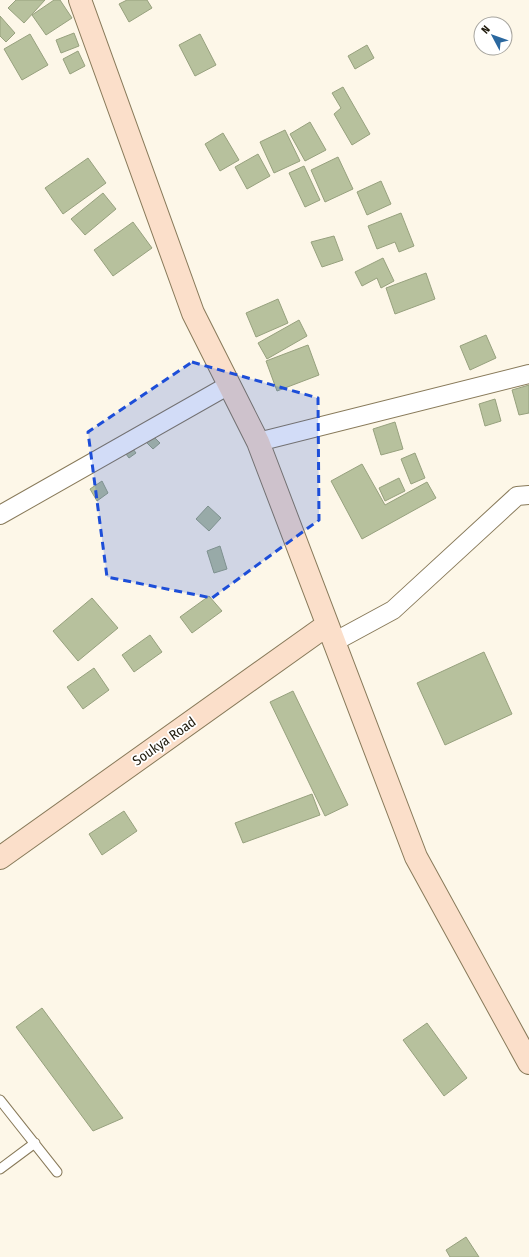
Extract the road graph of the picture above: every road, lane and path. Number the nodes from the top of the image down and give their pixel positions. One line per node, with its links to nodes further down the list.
1 (80, 0): 3 (main road)
2 (529, 374): 4 (street)
3 (230, 386): 4 (main road); 6 (street)
4 (258, 442): 7 (main road)
5 (529, 495): 7 (street)
6 (0, 516)
7 (330, 633): 8 (main road, Soukya Road); 9 (main road)
8 (0, 858)
9 (529, 1063)
10 (0, 1100): 11 (lane)
11 (35, 1143): 12 (lane); 13 (lane)
12 (0, 1169)
13 (57, 1172)

